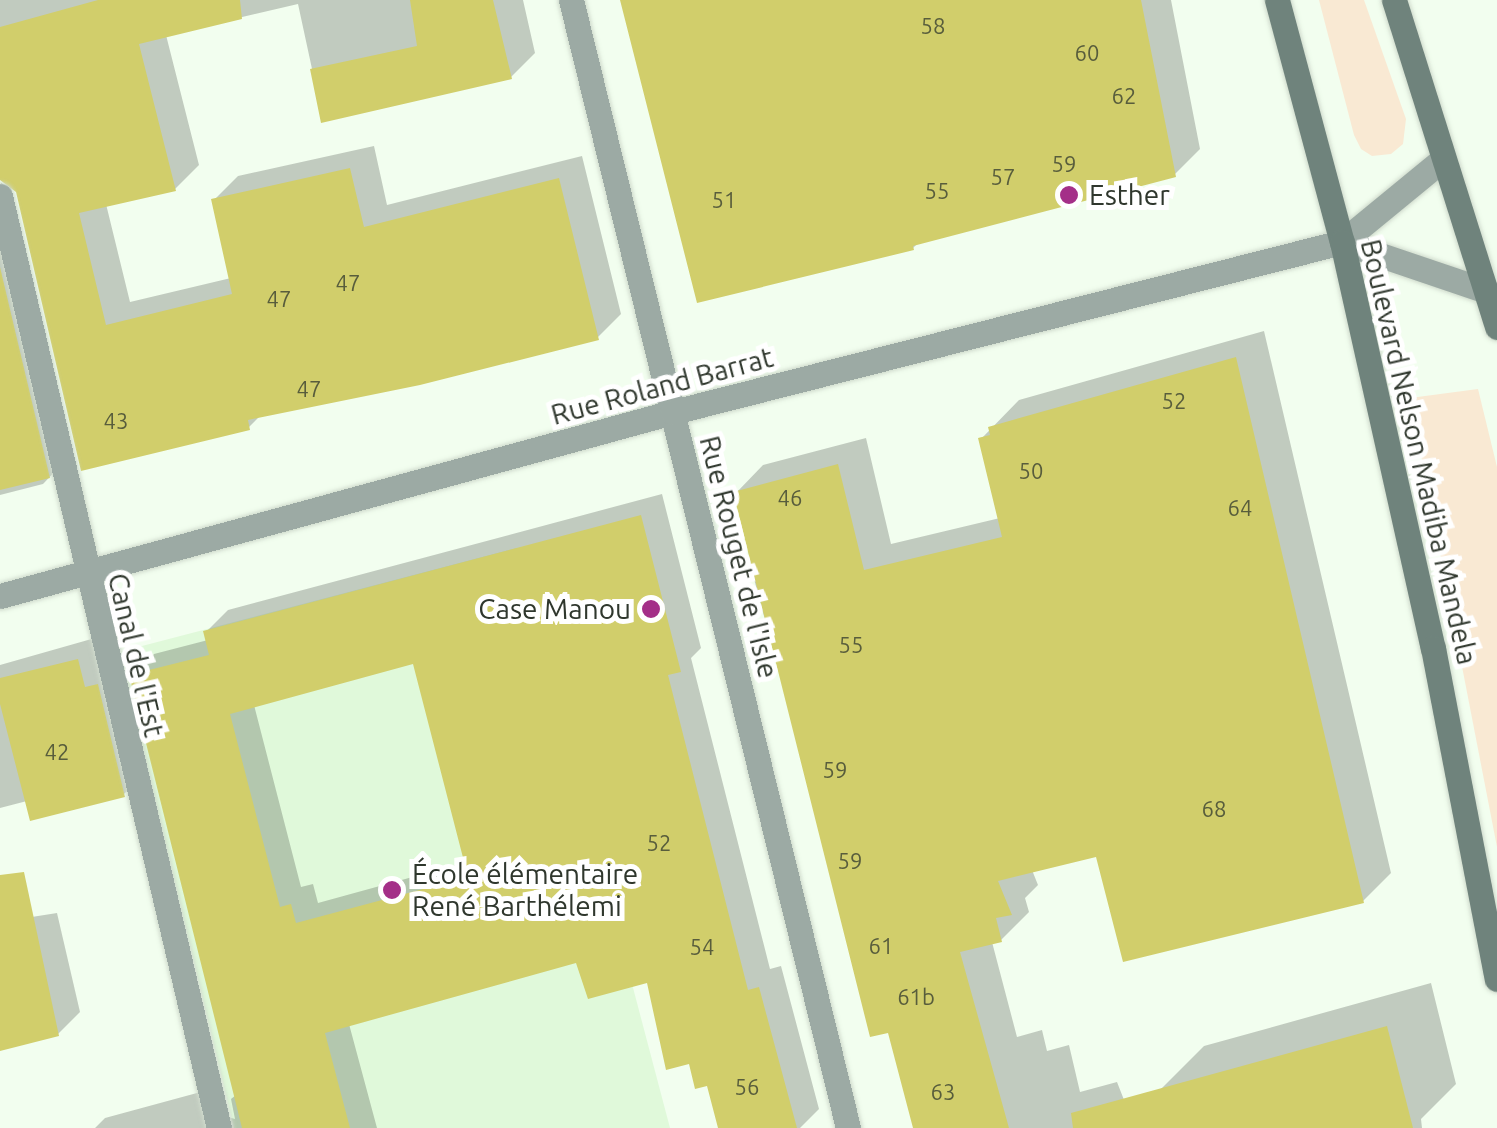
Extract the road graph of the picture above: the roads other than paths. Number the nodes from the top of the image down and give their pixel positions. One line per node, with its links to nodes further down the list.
1 (571, 0): 9 (street, Rue Rouget de l'Isle)
2 (1277, 0): 6 (main road, Boulevard Nelson Madiba Mandela)
3 (1394, 0): 4 (main road)
4 (1443, 159): 6 (street, Rue Roland Barrat); 7 (main road)
5 (0, 196): 10 (street, Canal de l'Est)
6 (1342, 242): 7 (street); 9 (street, Rue Roland Barrat); 12 (main road, Boulevard Nelson Madiba Mandela)
7 (1487, 291): 8 (main road)
8 (1497, 327)
9 (673, 412): 10 (street, Rue Roland Barrat); 14 (street, Rue Rouget de l'Isle)
10 (86, 573): 11 (street, Rue Roland Barrat); 13 (street, Canal de l'Est)
11 (0, 596)
12 (1497, 979)
13 (219, 1128)
14 (848, 1128)

